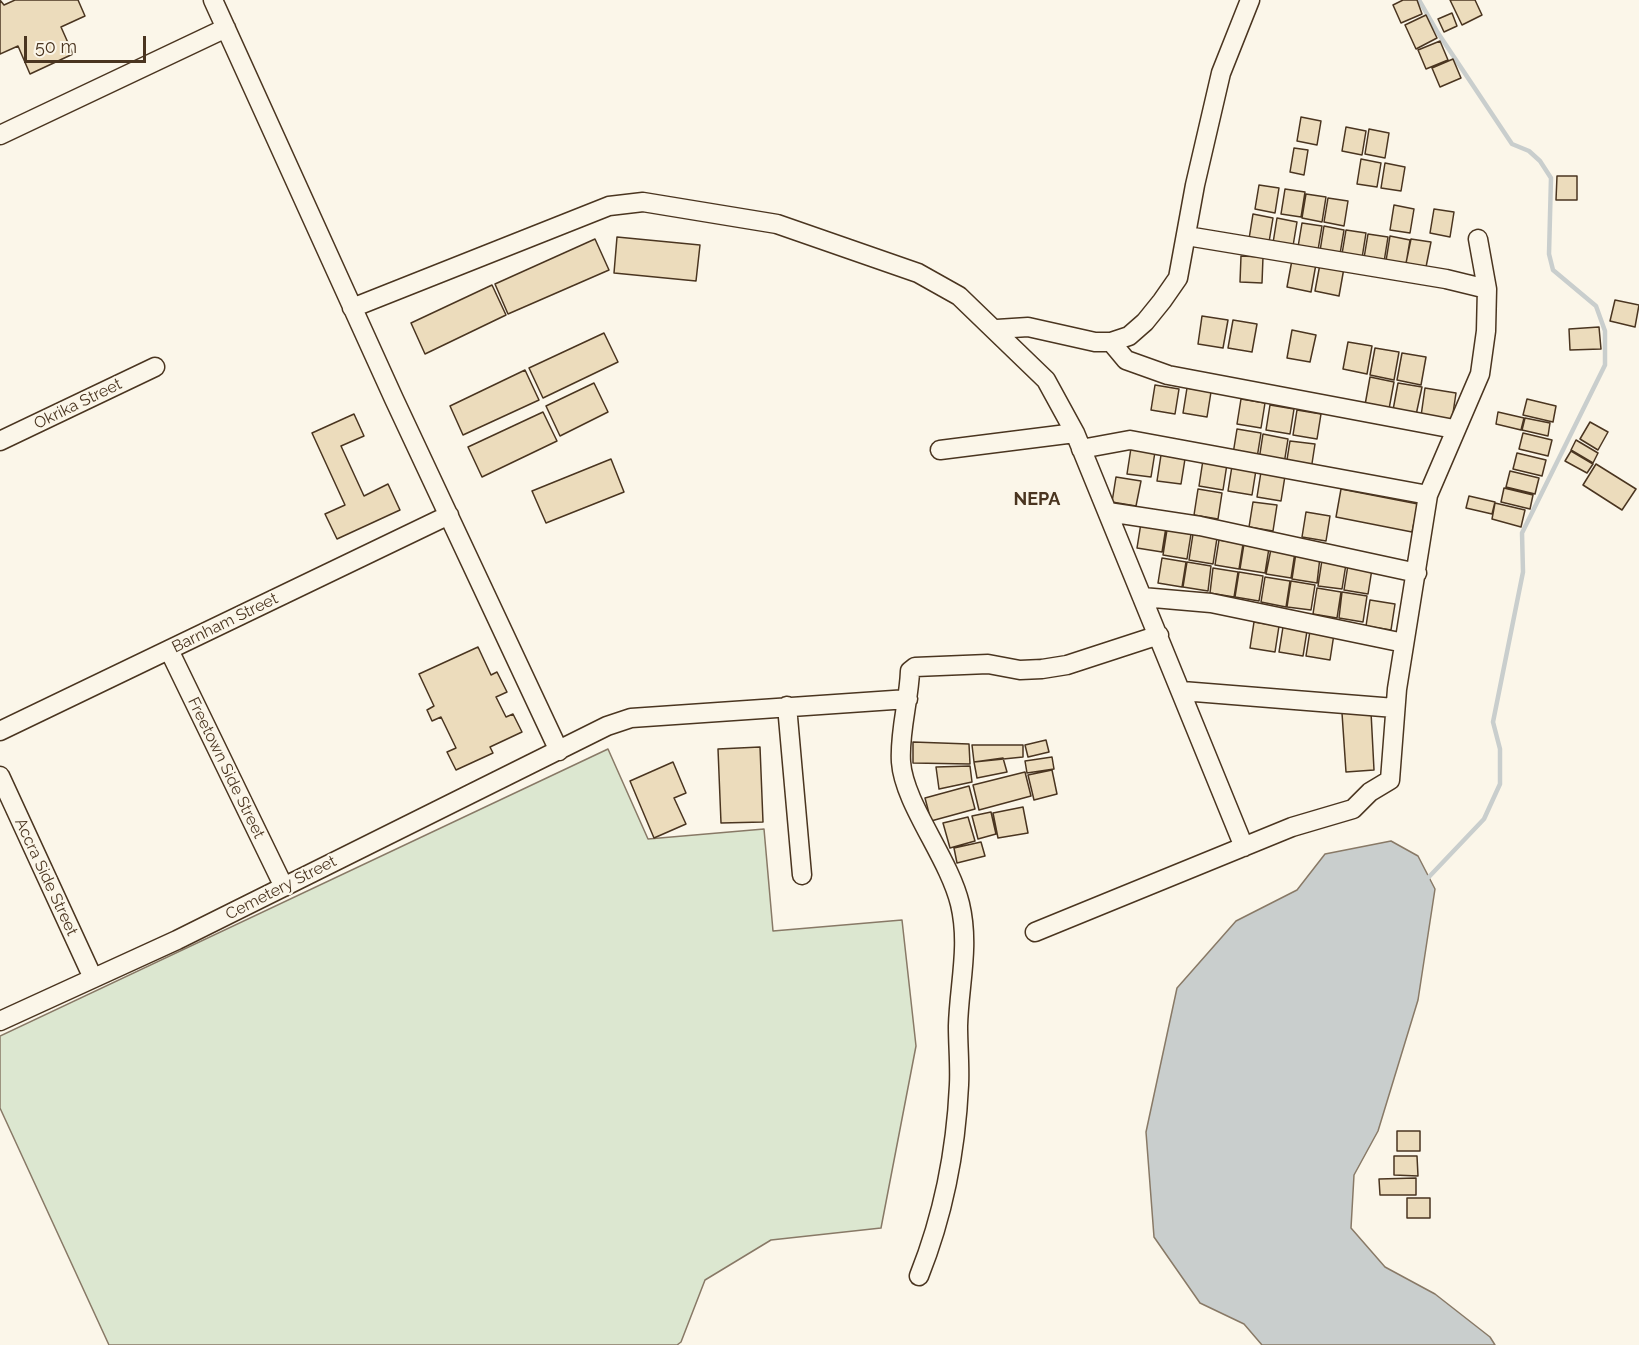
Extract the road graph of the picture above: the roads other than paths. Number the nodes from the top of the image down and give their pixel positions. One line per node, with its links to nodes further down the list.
1 (213, 0): 3 (street)
2 (1250, 0): 5 (street)
3 (226, 28): 4 (street); 8 (street)
4 (0, 135)
5 (1187, 236): 7 (street); 10 (street)
6 (1478, 239): 7 (street)
7 (1487, 289): 12 (street)
8 (352, 308): 9 (street); 18 (street)
9 (997, 329): 10 (street); 14 (street)
10 (1111, 342): 12 (street)
11 (155, 367): 13 (street, Okrika Street)
12 (1454, 429): 16 (street)
13 (0, 441)
14 (1078, 441): 15 (street); 16 (street); 17 (street)
15 (940, 450)
16 (1428, 495): 19 (street)
17 (1108, 512): 19 (street); 20 (street)
18 (449, 515): 23 (street, Barnham Street); 29 (street)
19 (1417, 573): 22 (street)
20 (1142, 597): 21 (street); 22 (street)
21 (1159, 635): 24 (street); 25 (street)
22 (1404, 644): 27 (street)
23 (169, 650): 28 (street, Barnham Street); 33 (street, Freetown Side Street)
24 (1182, 691): 27 (street); 31 (street)
25 (908, 699): 26 (street, Cemetery Street); 37 (street)
26 (787, 706): 29 (street, Cemetery Street); 32 (street)
27 (1395, 708): 31 (street)
28 (0, 731)
29 (559, 750): 33 (street, Cemetery Street)
30 (0, 776): 35 (street, Accra Side Street)
31 (1244, 847): 34 (street)
32 (802, 875)
33 (284, 887): 35 (street, Cemetery Street)
34 (1035, 932)
35 (93, 978): 36 (street, Cemetery Street)
36 (0, 1021)
37 (919, 1276)

